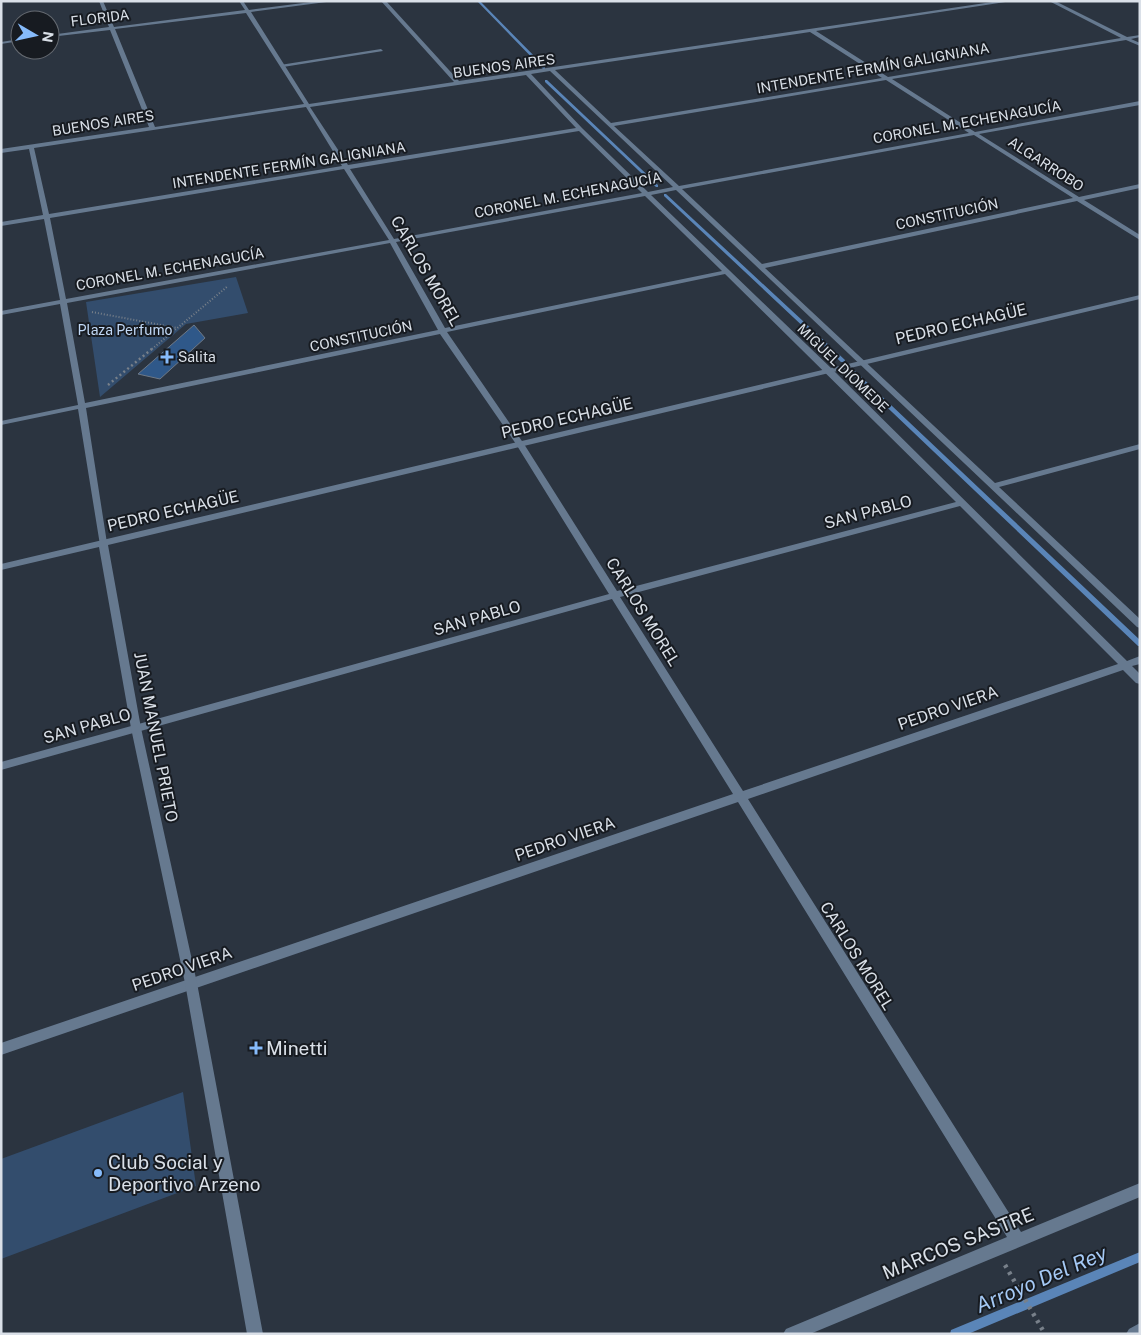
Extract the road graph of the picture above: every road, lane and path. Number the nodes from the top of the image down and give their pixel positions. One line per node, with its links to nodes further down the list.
1 (101, 1): 10 (street)
2 (241, 1): 9 (street, CARLOS MOREL)
3 (332, 1): 9 (street, FLORIDA)
4 (383, 1): 21 (street)
5 (956, 1): 8 (street)
6 (1010, 1): 8 (street, BUENOS AIRES)
7 (1052, 1): 14 (street)
8 (967, 7): 11 (street, BUENOS AIRES)
9 (249, 13): 10 (street, FLORIDA); 17 (street, CARLOS MOREL)
10 (110, 28): 12 (street, FLORIDA); 25 (street)
11 (812, 31): 18 (street, BUENOS AIRES); 20 (street, ALGARROBO)
12 (60, 35)
13 (1140, 36): 14 (street, INTENDENTE FERMÍN GALIGNIANA)
14 (1126, 38): 15 (street); 20 (street, INTENDENTE FERMÍN GALIGNIANA)
15 (1140, 45)
16 (381, 50): 17 (street)
17 (283, 65): 23 (street, CARLOS MOREL)
18 (552, 70): 19 (street, BUENOS AIRES); 24 (street, MIGUEL DIOMEDE)
19 (528, 74): 21 (street, BUENOS AIRES); 26 (street, MIGUEL DIOMEDE)
20 (886, 78): 24 (street, INTENDENTE FERMÍN GALIGNIANA); 27 (street, ALGARROBO)
21 (458, 83): 23 (street, BUENOS AIRES)
22 (1140, 103): 27 (street, CORONEL M. ECHENAGUCÍA)
23 (305, 105): 25 (street, BUENOS AIRES); 30 (street, CARLOS MOREL)
24 (610, 125): 32 (street, MIGUEL DIOMEDE)
25 (152, 127): 28 (street, BUENOS AIRES)
26 (580, 129): 30 (street, INTENDENTE FERMÍN GALIGNIANA); 33 (street, MIGUEL DIOMEDE)
27 (975, 134): 32 (street, CORONEL M. ECHENAGUCÍA); 34 (street, ALGARROBO)
28 (31, 146): 29 (street, BUENOS AIRES); 35 (street, JUAN MANUEL PRIETO)
29 (1, 151)
30 (345, 168): 35 (street, INTENDENTE FERMÍN GALIGNIANA); 38 (street, CARLOS MOREL)
31 (1140, 186): 34 (street, CONSTITUCIÓN)
32 (676, 188): 33 (street, CORONEL M. ECHENAGUCÍA); 40 (street, MIGUEL DIOMEDE)
33 (646, 194): 38 (street, CORONEL M. ECHENAGUCÍA); 41 (street, MIGUEL DIOMEDE)
34 (1077, 199): 37 (street, ALGARROBO); 40 (street, CONSTITUCIÓN)
35 (47, 217): 36 (street, INTENDENTE FERMÍN GALIGNIANA); 43 (street, JUAN MANUEL PRIETO)
36 (1, 224)
37 (1140, 238)
38 (392, 240): 39 (street, CORONEL M. ECHENAGUCÍA); 46 (street, CARLOS MOREL)
39 (250, 267): 43 (street, CORONEL M. ECHENAGUCÍA); 45 (path)
40 (759, 267): 47 (street, MIGUEL DIOMEDE)
41 (725, 272): 46 (street, CONSTITUCIÓN); 48 (street, MIGUEL DIOMEDE)
42 (1140, 298): 47 (street, PEDRO ECHAGÜE)
43 (62, 304): 44 (street, CORONEL M. ECHENAGUCÍA); 45 (path); 49 (street, JUAN MANUEL PRIETO)
44 (1, 313)
45 (178, 328): 49 (path)
46 (443, 332): 49 (street, CONSTITUCIÓN); 51 (street, CARLOS MOREL)
47 (861, 363): 48 (street, PEDRO ECHAGÜE); 53 (street, MIGUEL DIOMEDE)
48 (829, 371): 51 (street, PEDRO ECHAGÜE); 54 (street, MIGUEL DIOMEDE)
49 (83, 406): 50 (street, CONSTITUCIÓN); 55 (street, JUAN MANUEL PRIETO)
50 (1, 423)
51 (520, 444): 55 (street, PEDRO ECHAGÜE); 57 (street, CARLOS MOREL)
52 (1140, 446): 53 (street)
53 (993, 486): 58 (street, MIGUEL DIOMEDE)
54 (962, 503): 57 (street, SAN PABLO); 60 (street, MIGUEL DIOMEDE)
55 (103, 543): 56 (street, PEDRO ECHAGÜE); 62 (street, JUAN MANUEL PRIETO)
56 (1, 567)
57 (614, 595): 62 (street, SAN PABLO); 64 (street, CARLOS MOREL)
58 (1140, 626)
59 (1140, 660): 60 (street, PEDRO VIERA)
60 (1124, 665): 61 (street, MIGUEL DIOMEDE); 64 (street, PEDRO VIERA)
61 (1140, 680)
62 (136, 728): 63 (street, SAN PABLO); 65 (street, JUAN MANUEL PRIETO)
63 (1, 766)
64 (739, 797): 65 (street, PEDRO VIERA); 68 (street, CARLOS MOREL)
65 (191, 983): 66 (street, PEDRO VIERA); 71 (street, JUAN MANUEL PRIETO)
66 (1, 1049)
67 (1140, 1190): 68 (street, MARCOS SASTRE)
68 (1018, 1241): 72 (street, MARCOS SASTRE)
69 (1014, 1280): 73 (path)
70 (1140, 1331): 74 (street)
71 (255, 1334)
72 (791, 1334)
73 (1045, 1334)
74 (1134, 1334)

